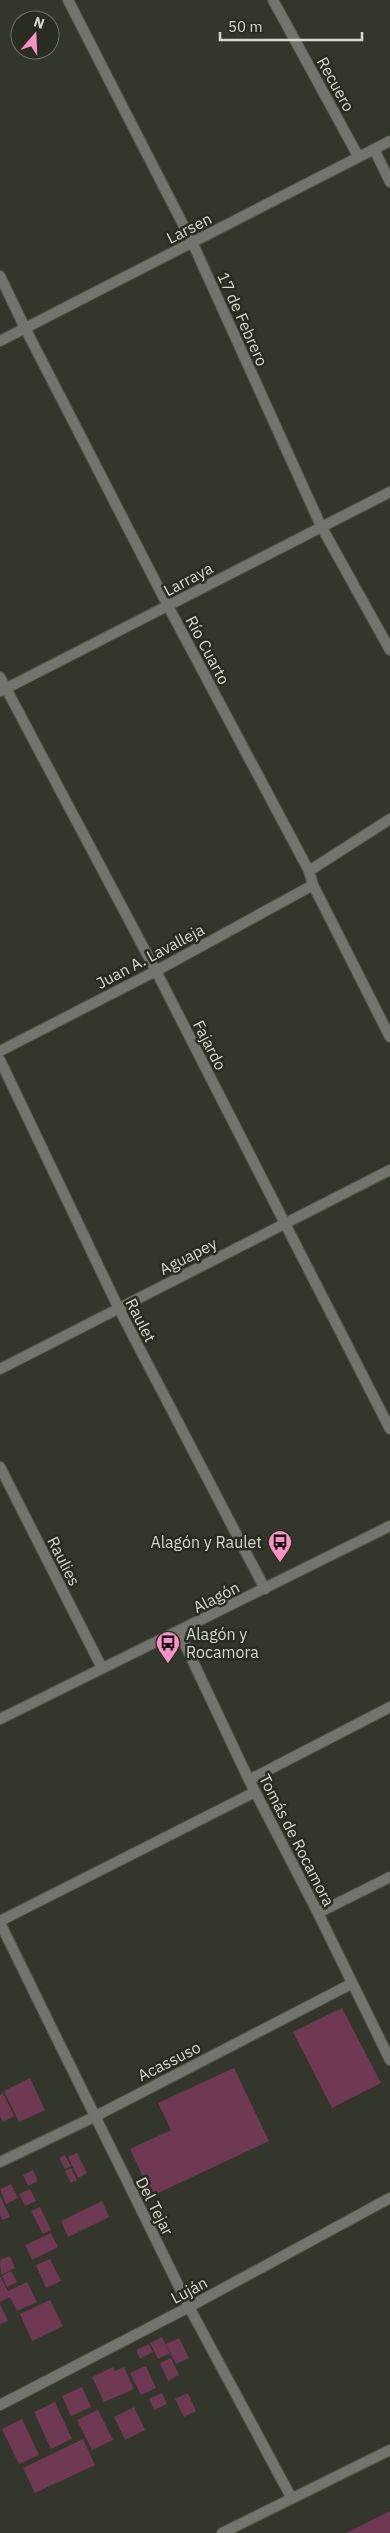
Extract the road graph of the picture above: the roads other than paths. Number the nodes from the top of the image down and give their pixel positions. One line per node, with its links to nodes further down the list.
1 (68, 0): 7 (street, 17 de Febrero)
2 (273, 0): 5 (street, Recuero)
3 (390, 141): 4 (street, Larsen)
4 (374, 149): 5 (street, Larsen); 6 (street)
5 (358, 156): 7 (street, Larsen)
6 (390, 182)
7 (193, 244): 9 (street, Larsen); 12 (street, 17 de Febrero)
8 (0, 276): 9 (street, Río Cuarto)
9 (24, 328): 10 (street, Larsen); 13 (street, Río Cuarto)
10 (0, 341)
11 (390, 492): 12 (street, Larraya)
12 (321, 526): 13 (street, Larraya); 14 (street, 17 de Febrero)
13 (168, 606): 16 (street, Larraya); 18 (street, Río Cuarto)
14 (390, 650)
15 (0, 677): 16 (street, Fajardo)
16 (3, 690): 20 (street, Fajardo)
17 (390, 819): 18 (street)
18 (309, 872): 19 (street, Río Cuarto)
19 (313, 885): 20 (street, Juan A. Lavalleja); 21 (street, Río Cuarto)
20 (156, 971): 22 (street, Juan A. Lavalleja); 25 (street, Fajardo)
21 (390, 1037)
22 (0, 1051)
23 (0, 1060): 26 (street, Raulet)
24 (390, 1170): 25 (street, Aguapey)
25 (284, 1223): 26 (street, Aguapey); 28 (street, Fajardo)
26 (118, 1309): 27 (street, Aguapey); 31 (street, Raulet)
27 (0, 1369)
28 (390, 1429)
29 (0, 1467): 33 (street, Raulies)
30 (390, 1526): 31 (street, Alagón)
31 (265, 1589): 32 (street, Alagón)
32 (180, 1632): 33 (street, Alagón); 36 (street, Tomás de Rocamora)
33 (102, 1668): 35 (street, Alagón)
34 (390, 1707): 36 (street)
35 (0, 1719)
36 (249, 1780): 37 (street, Tomás de Rocamora)
37 (255, 1792): 39 (street, Tomás de Rocamora); 40 (street)
38 (390, 1877): 39 (street)
39 (318, 1913): 41 (street, Tomás de Rocamora)
40 (0, 1922): 43 (street, Del Tejar)
41 (351, 1984): 42 (street, Tomás de Rocamora); 43 (street, Acassuso)
42 (389, 2055)
43 (94, 2117): 44 (street, Acassuso); 46 (street, Del Tejar)
44 (0, 2162)
45 (390, 2198): 46 (street, Luján)
46 (189, 2307): 47 (street, Luján); 49 (street, Del Tejar)
47 (0, 2405)
48 (390, 2450): 49 (street)
49 (291, 2497): 50 (street)
50 (222, 2533)

